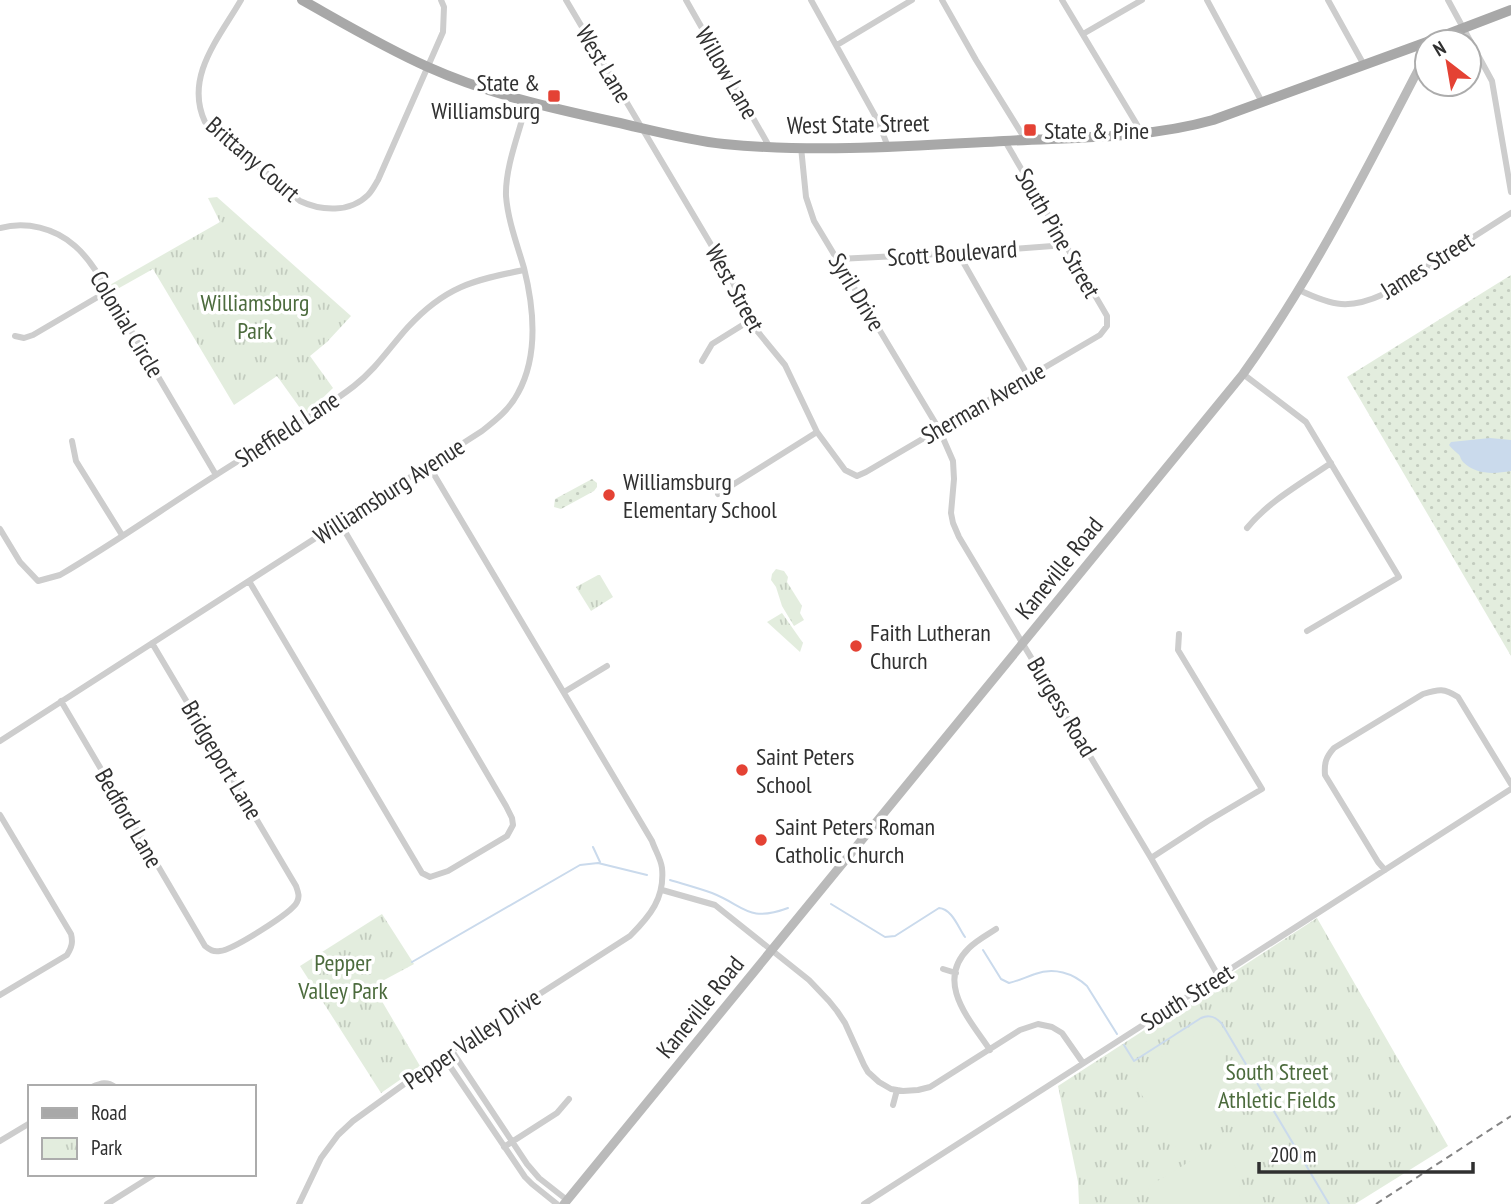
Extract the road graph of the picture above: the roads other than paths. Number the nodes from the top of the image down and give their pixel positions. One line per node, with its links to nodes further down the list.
1 (241, 0): 22 (street, Brittany Court)
2 (302, 0): 22 (main road, West State Street)
3 (441, 0): 22 (street)
4 (566, 0): 26 (street, West Lane)
5 (685, 0): 30 (street, Willow Lane)
6 (811, 0): 18 (street)
7 (912, 0): 18 (street)
8 (943, 0): 28 (street)
9 (1062, 0): 17 (street)
10 (1142, 0): 17 (street)
11 (1207, 0): 25 (street)
12 (1328, 0): 21 (street)
13 (1448, 0): 15 (street)
14 (1511, 10): 16 (main road, West State Street)
15 (1463, 28)
16 (1466, 28)
17 (1083, 34): 27 (street)
18 (837, 45): 32 (street)
19 (1413, 47): 21 (main road, West State Street)
20 (1483, 64): 33 (street)
21 (1364, 65): 25 (main road, West State Street)
22 (428, 67): 24 (main road, West State Street)
23 (1413, 80): 40 (main road, Kaneville Road)
24 (527, 102): 26 (main road, West State Street); 39 (street, Williamsburg Avenue)
25 (1262, 102): 27 (main road, West State Street)
26 (642, 128): 30 (main road, West State Street); 42 (street, West Street)
27 (1142, 133): 28 (main road, West State Street)
28 (1025, 139): 29 (main road, West State Street)
29 (1005, 141): 32 (main road, West State Street); 36 (street, South Pine Street)
30 (769, 146): 31 (main road, West State Street)
31 (801, 147): 32 (main road, West State Street); 38 (street, Syril Drive)
32 (888, 147)
33 (1511, 192)
34 (1511, 213): 40 (street, James Street)
35 (0, 228): 41 (street, Colonial Circle)
36 (1066, 245): 37 (street, Scott Boulevard); 43 (street, South Pine Street)
37 (958, 253): 38 (street, Scott Boulevard); 47 (street)
38 (838, 259): 48 (street, Syril Drive)
39 (524, 270): 52 (street, Williamsburg Avenue); 53 (street, Sheffield Lane)
40 (1299, 290): 46 (main road, Kaneville Road)
41 (108, 292): 44 (street); 53 (street, Colonial Circle)
42 (749, 321): 45 (street); 49 (street, West Street)
43 (1107, 326): 47 (street, Sherman Avenue)
44 (15, 336)
45 (702, 361)
46 (1243, 374): 51 (street); 63 (main road, Kaneville Road)
47 (1028, 376): 48 (street, Sherman Avenue)
48 (939, 429): 54 (street, Sherman Avenue); 63 (street, Burgess Road)
49 (817, 432): 54 (street, West Street); 55 (street)
50 (72, 441): 59 (street)
51 (1331, 463): 57 (street); 61 (street)
52 (429, 466): 56 (street, Williamsburg Avenue); 66 (street)
53 (216, 475): 59 (street, Sheffield Lane)
54 (857, 476)
55 (718, 494)
56 (340, 523): 60 (street, Williamsburg Avenue); 60 (street)
57 (1247, 528)
58 (0, 529): 59 (street, Sheffield Lane)
59 (122, 536)
60 (249, 581): 64 (street, Williamsburg Avenue)
61 (1307, 631)
62 (1179, 634): 71 (street)
63 (1023, 642): 71 (street, Burgess Road); 76 (main road, Kaneville Road)
64 (152, 643): 67 (street, Williamsburg Avenue); 75 (street, Bridgeport Lane)
65 (607, 666): 66 (street)
66 (564, 692): 73 (street)
67 (61, 701): 68 (street, Williamsburg Avenue); 75 (street, Bedford Lane)
68 (0, 741)
69 (1511, 787): 72 (street, South Street); 72 (street)
70 (0, 815): 80 (street)
71 (1151, 858): 79 (street, Burgess Road)
72 (1385, 870): 79 (street, South Street)
73 (662, 890): 76 (street); 82 (street, Pepper Valley Drive)
74 (996, 929): 78 (street)
75 (198, 935)
76 (772, 949): 85 (street); 94 (main road, Kaneville Road)
77 (943, 969): 78 (street)
78 (956, 972): 81 (street)
79 (1219, 977): 84 (street, South Street)
80 (0, 995)
81 (990, 1050): 84 (street); 85 (street)
82 (452, 1051): 83 (street, Pepper Valley Drive); 90 (street)
83 (443, 1056): 91 (street); 93 (street, Pepper Valley Drive)
84 (1083, 1063): 98 (street, South Street)
85 (897, 1090): 87 (street)
86 (569, 1099): 90 (street)
87 (893, 1105)
88 (28, 1124): 89 (street)
89 (0, 1141)
90 (512, 1142): 91 (street); 94 (street)
91 (504, 1147): 97 (street)
92 (152, 1176): 95 (street)
93 (300, 1202): 96 (street)
94 (566, 1202)
95 (107, 1204)
96 (309, 1204)
97 (557, 1204)
98 (864, 1204)

